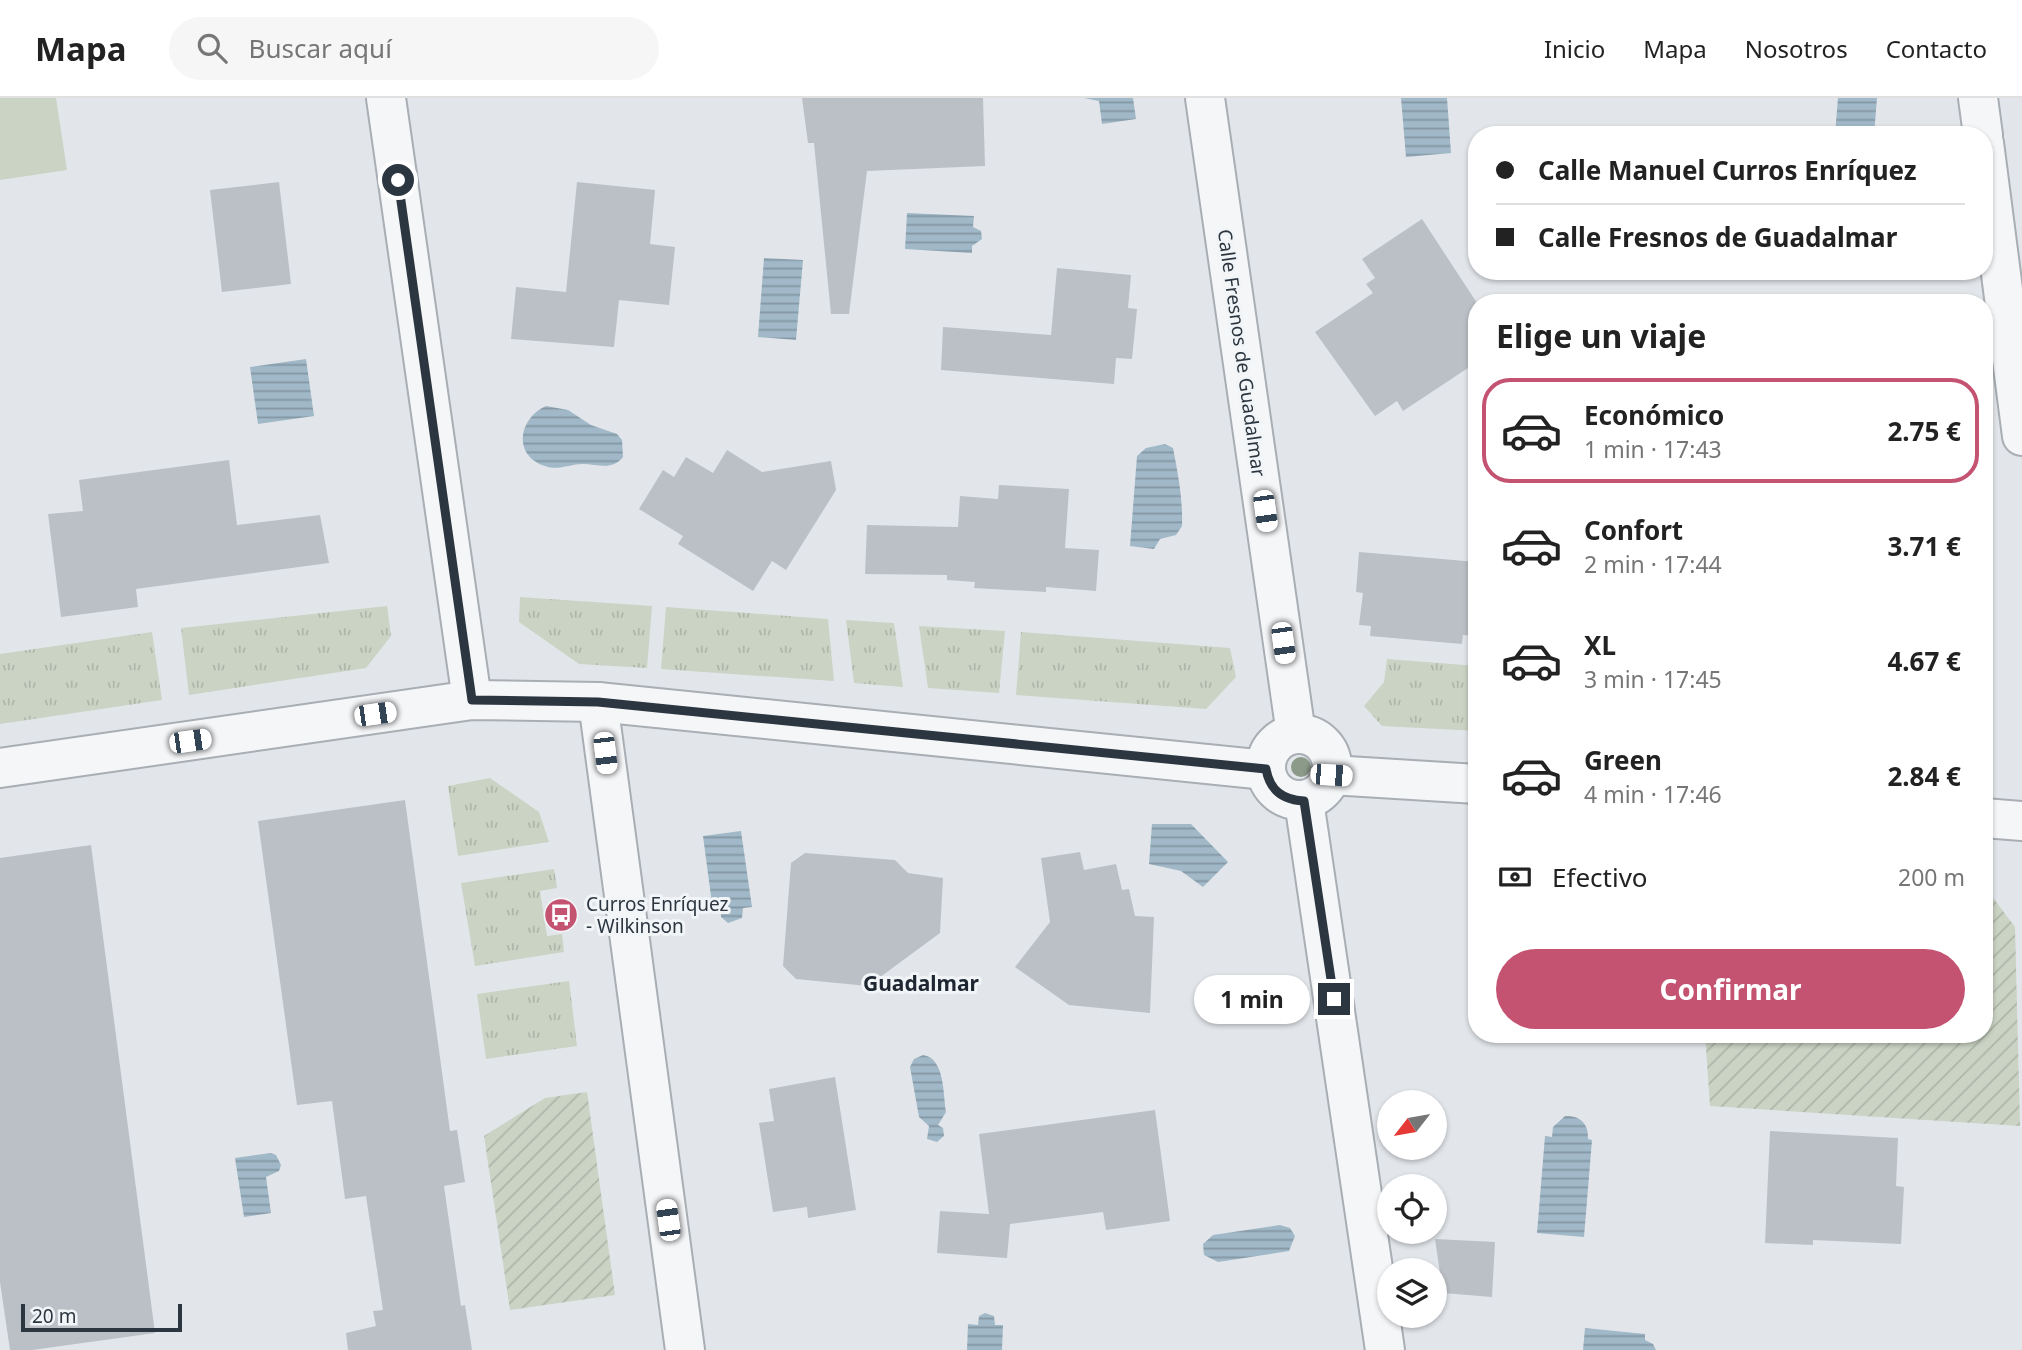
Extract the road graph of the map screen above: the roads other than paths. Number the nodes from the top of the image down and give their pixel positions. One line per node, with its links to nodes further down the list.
1 (386, 98): 10 (street)
2 (1205, 98): 12 (street, Calle Fresnos de Guadalmar)
3 (1978, 98): 4 (street)
4 (1982, 126)
5 (1993, 194): 7 (street)
6 (1993, 203): 8 (street)
7 (2022, 236)
8 (2018, 356): 9 (street)
9 (2022, 436)
10 (472, 700): 11 (street); 13 (street)
11 (598, 702): 14 (street); 19 (street)
12 (1296, 734): 14 (street); 16 (street)
13 (0, 768)
14 (1266, 769): 16 (street)
15 (1468, 785): 16 (street)
16 (1318, 788): 20 (street)
17 (1993, 819): 18 (street)
18 (2022, 821)
19 (685, 1350)
20 (1385, 1350)

